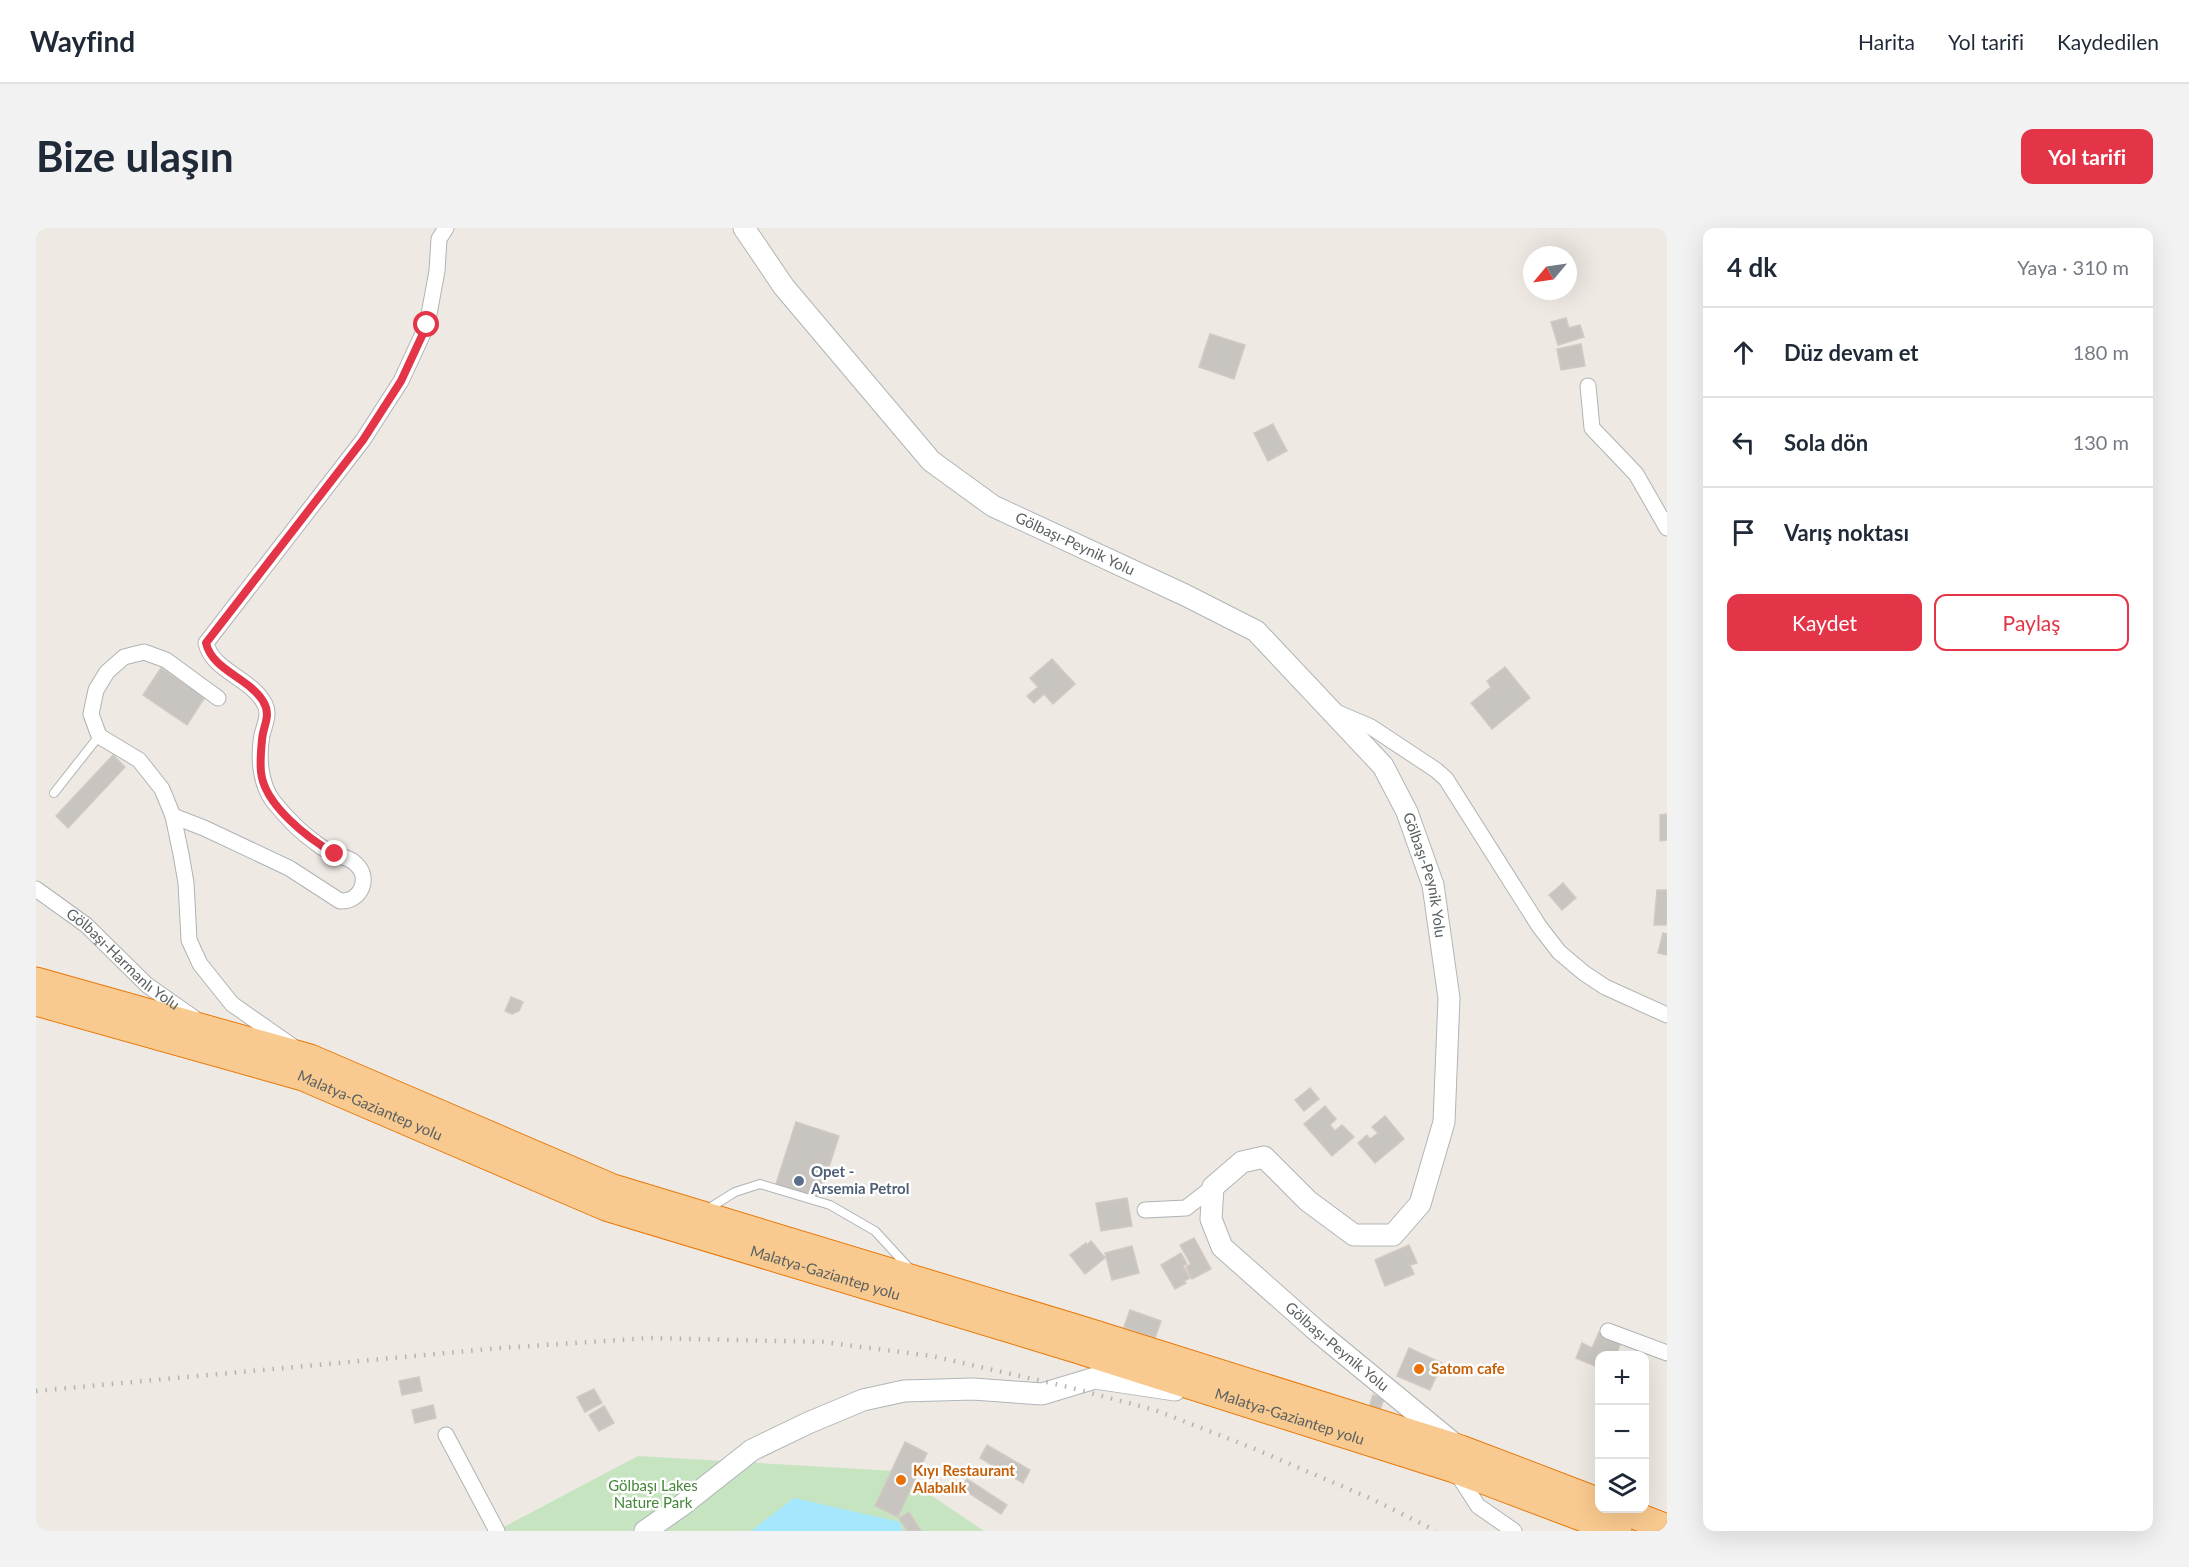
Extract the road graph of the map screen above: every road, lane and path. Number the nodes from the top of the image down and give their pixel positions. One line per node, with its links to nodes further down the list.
1 (446, 228): 9 (street)
2 (744, 228): 6 (street, Gölbaşı-Peynik Yolu)
3 (1588, 386): 4 (street)
4 (1667, 528)
5 (218, 698): 7 (street)
6 (1331, 710): 13 (street); 16 (street, Gölbaşı-Peynik Yolu)
7 (99, 736): 8 (lane); 9 (street)
8 (54, 793)
9 (173, 816): 15 (street)
10 (36, 889): 14 (street, Gölbaşı-Harmanlı Yolu)
11 (36, 981): 14 (highway, Malatya-Gaziantep yolu)
12 (36, 1002): 22 (highway, Malatya-Gaziantep yolu)
13 (1667, 1015)
14 (212, 1030): 15 (highway, Malatya-Gaziantep yolu)
15 (310, 1058): 18 (highway, Malatya-Gaziantep yolu)
16 (1213, 1187): 17 (street); 24 (street, Gölbaşı-Peynik Yolu)
17 (1144, 1210)
18 (699, 1214): 19 (highway, Malatya-Gaziantep yolu); 19 (lane)
19 (921, 1281): 24 (highway, Malatya-Gaziantep yolu)
20 (1608, 1331): 21 (street)
21 (1667, 1353)
22 (1227, 1397): 24 (highway, Malatya-Gaziantep yolu); 29 (street)
23 (446, 1435): 28 (street)
24 (1457, 1459): 25 (highway, Malatya-Gaziantep yolu); 30 (street); 31 (highway, Malatya-Gaziantep yolu)
25 (1595, 1501)
26 (1627, 1513): 27 (highway)
27 (1667, 1528)
28 (497, 1531)
29 (645, 1531)
30 (1514, 1531)
31 (1618, 1531)

